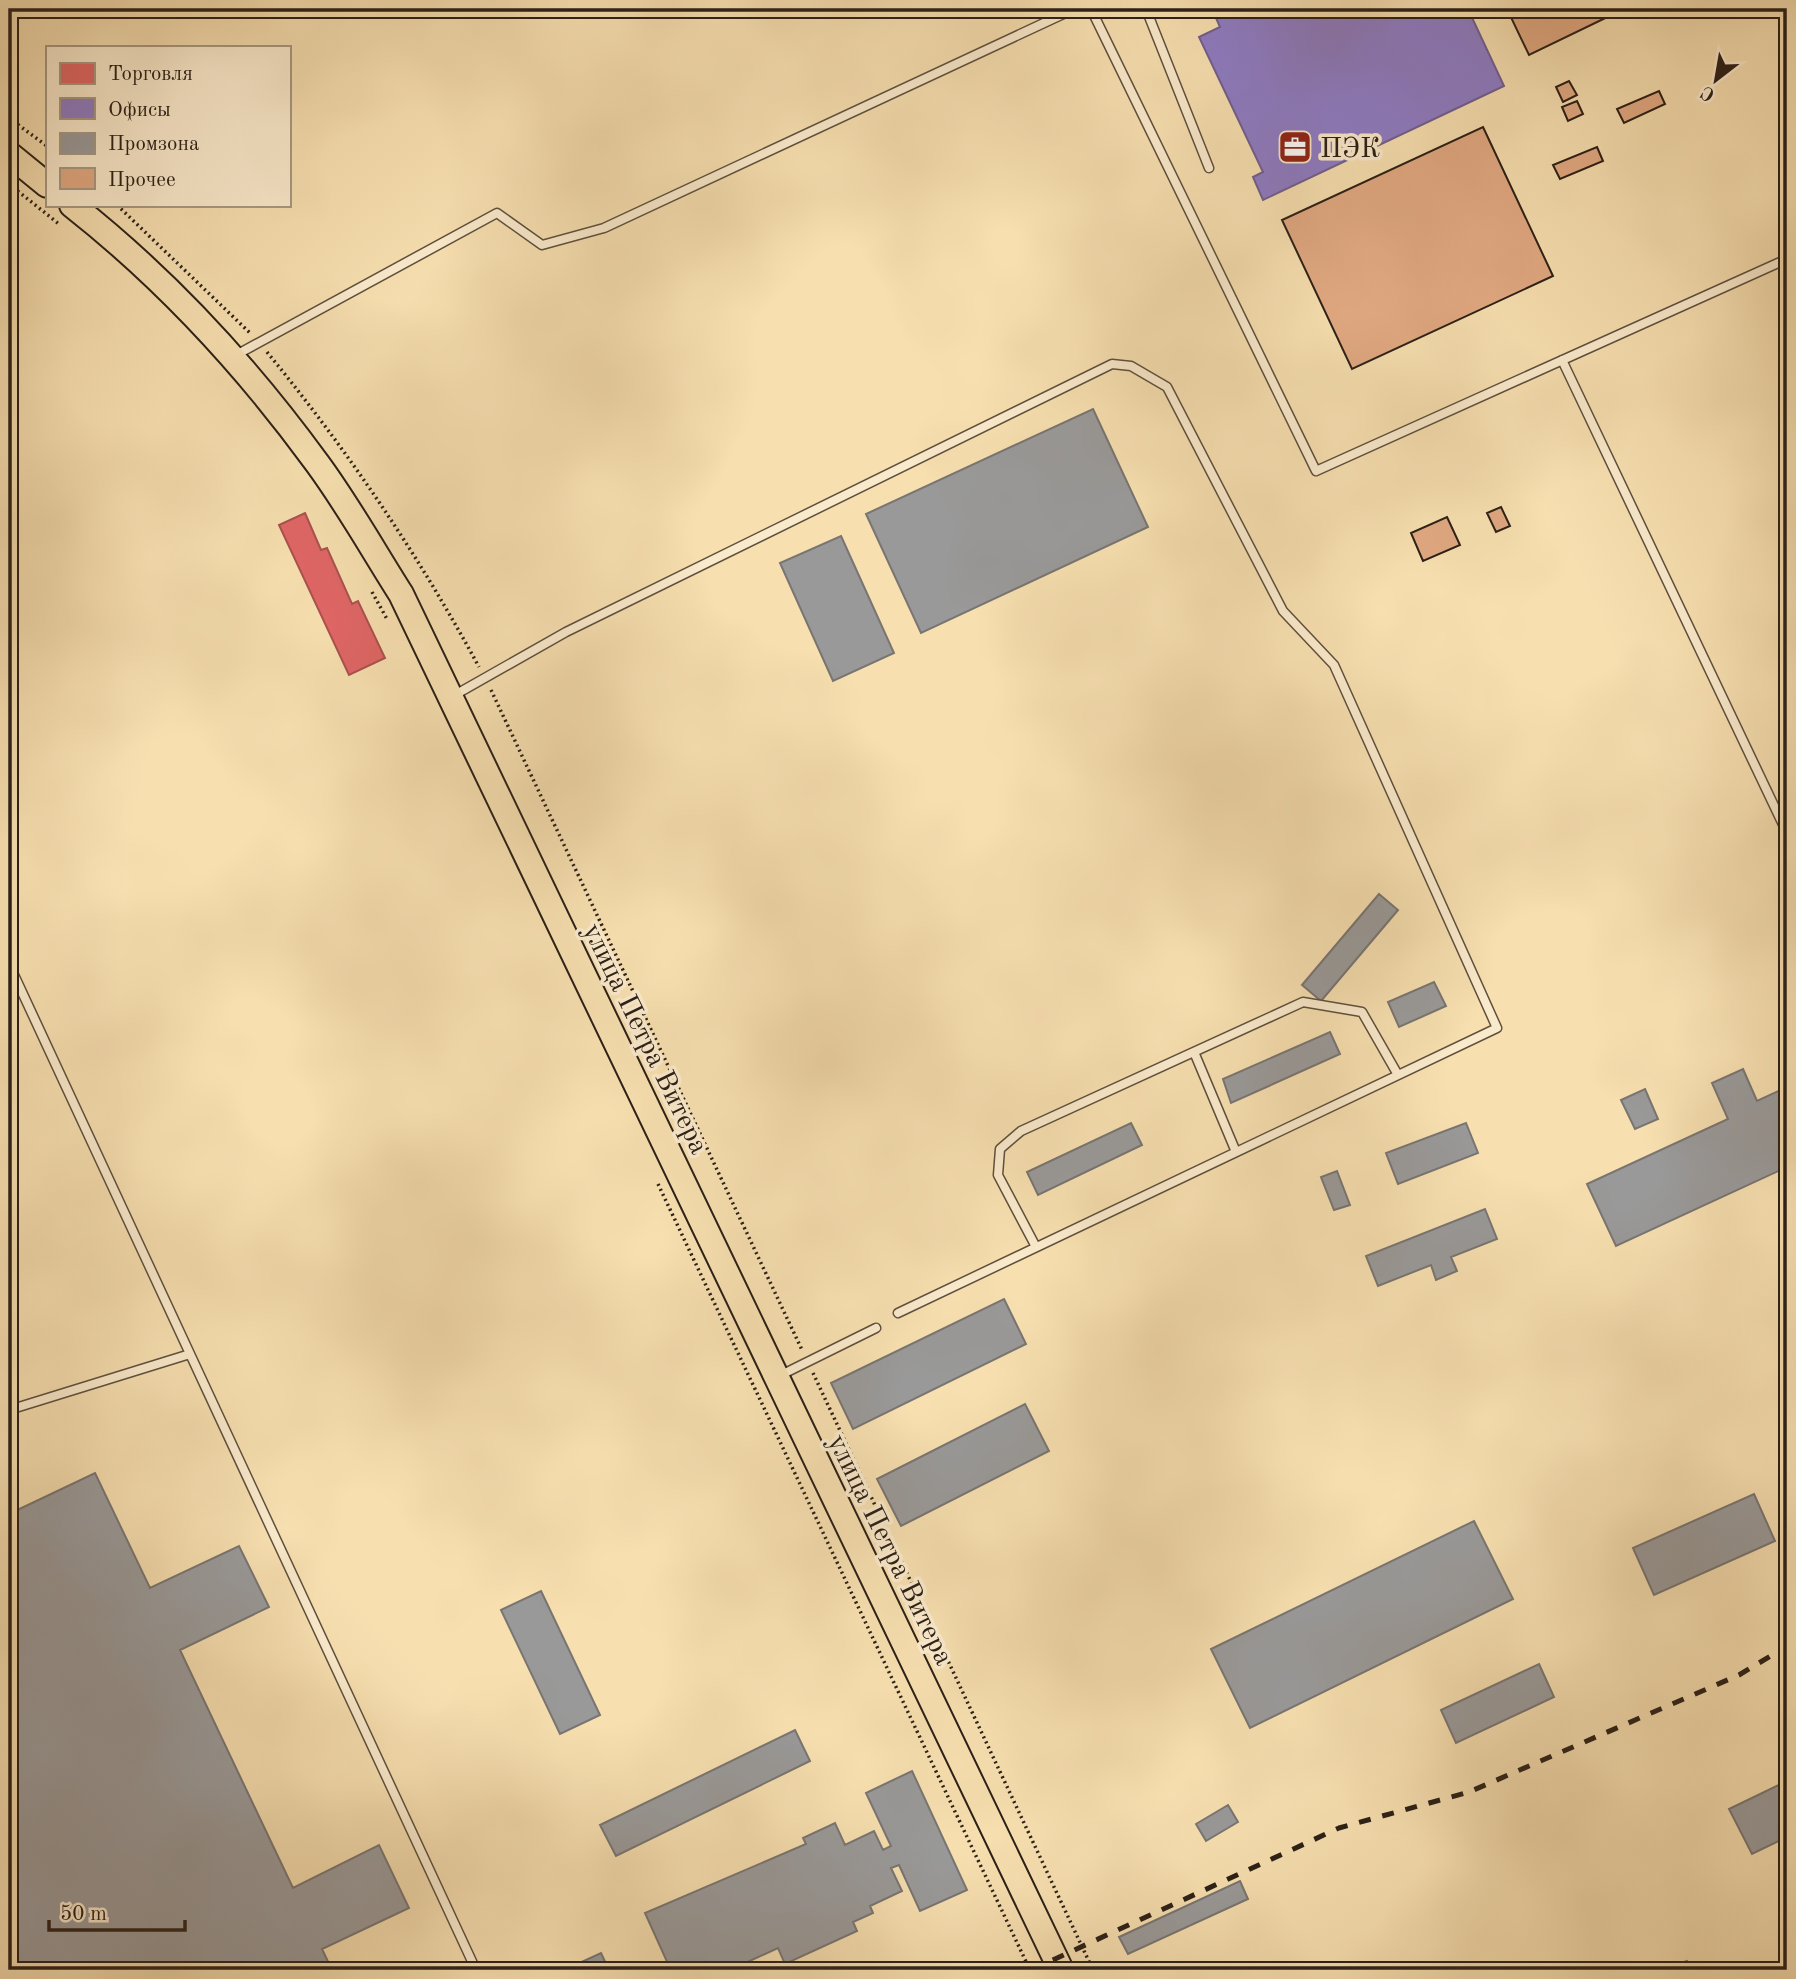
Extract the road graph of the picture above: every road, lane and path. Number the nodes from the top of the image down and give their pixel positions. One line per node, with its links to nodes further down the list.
1 (1074, 9): 13 (lane)
2 (1091, 9): 14 (lane)
3 (1146, 9): 7 (lane)
4 (9, 118): 5 (path)
5 (46, 145)
6 (9, 154): 9 (main road)
7 (1209, 168)
8 (9, 184): 11 (path)
9 (46, 184)
10 (73, 206): 13 (main road, улица Петра Витера)
11 (69, 232)
12 (1787, 259): 14 (lane)
13 (233, 357): 17 (main road, улица Петра Витера)
14 (1562, 360): 18 (lane)
15 (369, 585): 16 (path)
16 (393, 629)
17 (451, 697): 21 (lane); 28 (main road, улица Петра Витера)
18 (1787, 833)
19 (9, 964): 27 (lane)
20 (1194, 1052): 21 (lane); 22 (lane); 24 (lane)
21 (1398, 1075): 22 (lane)
22 (1236, 1152): 24 (lane)
23 (656, 1178): 31 (path)
24 (1036, 1247): 25 (lane)
25 (898, 1313)
26 (876, 1328): 28 (lane)
27 (190, 1354): 29 (lane); 30 (lane)
28 (776, 1377): 32 (main road, улица Петра Витера)
29 (9, 1410)
30 (476, 1970)
31 (1030, 1970)
32 (1061, 1970)

